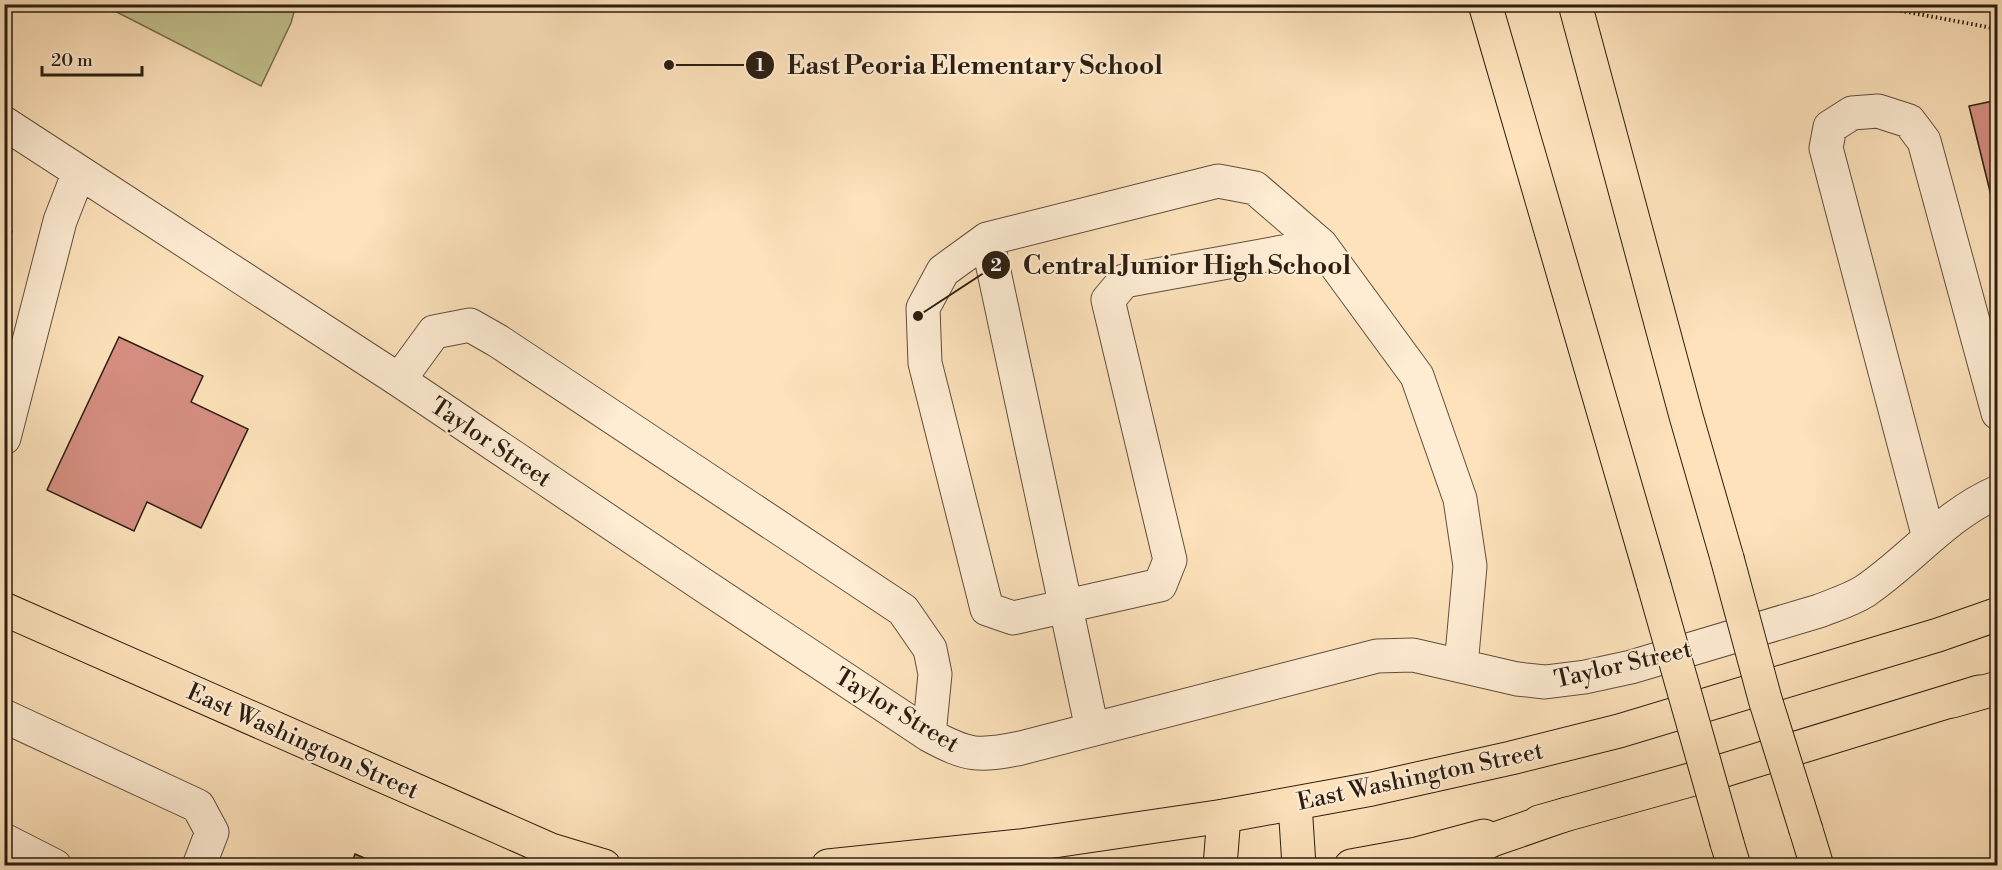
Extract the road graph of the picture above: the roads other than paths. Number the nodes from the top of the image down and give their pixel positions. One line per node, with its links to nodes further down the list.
1 (1486, 5): 24 (main road, bridge)
2 (1578, 17): 33 (main road, bridge)
3 (4, 123): 4 (street, Taylor Street)
4 (79, 172): 7 (street, Taylor Street); 9 (street)
5 (987, 239): 6 (street); 12 (street); 12 (street)
6 (1321, 245): 12 (street); 15 (street)
7 (399, 380): 19 (street, Taylor Street); 19 (street)
8 (1998, 413): 11 (street)
9 (4, 438)
10 (1998, 492): 11 (street, Taylor Street)
11 (1929, 538): 15 (street, Taylor Street)
12 (1066, 605): 18 (street)
13 (4, 609): 27 (main road, East Washington Street)
14 (1998, 614): 20 (main road, East Washington Street)
15 (1461, 666): 18 (street, Taylor Street)
16 (1998, 687): 21 (main road)
17 (4, 716): 26 (street)
18 (1092, 729): 19 (street, Taylor Street)
19 (929, 735)
20 (1295, 804): 22 (main road, East Washington Street); 30 (main road)
21 (1567, 814): 31 (main road); 32 (main road)
22 (1224, 816): 28 (main road, East Washington Street); 29 (main road)
23 (4, 840): 25 (street)
24 (1731, 854)
25 (55, 866)
26 (199, 866)
27 (604, 866)
28 (828, 866)
29 (1220, 866)
30 (1299, 866)
31 (1351, 866)
32 (1440, 866)
33 (1817, 866)

